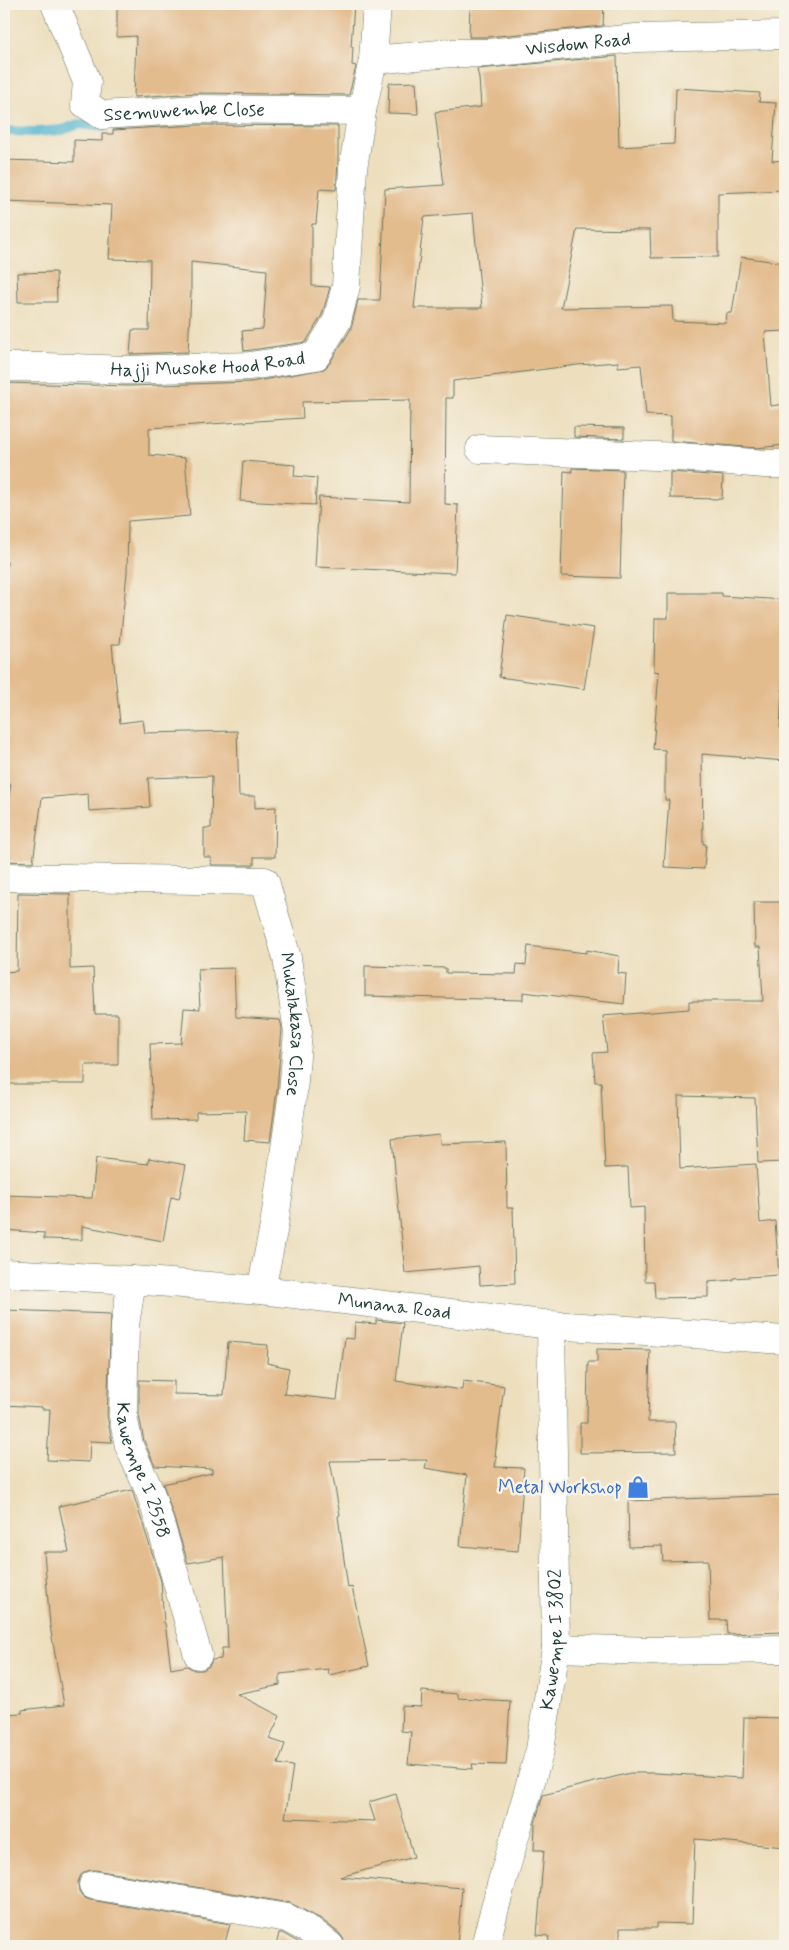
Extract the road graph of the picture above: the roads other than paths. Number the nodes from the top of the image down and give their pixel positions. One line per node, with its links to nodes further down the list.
1 (55, 4): 5 (street, Ssemuwembe Close)
2 (377, 4): 4 (street, Hajji Musoke Hood Road)
3 (785, 36): 4 (street, Wisdom Road)
4 (373, 60): 5 (street, Hajji Musoke Hood Road)
5 (362, 110): 6 (street, Hajji Musoke Hood Road)
6 (4, 367)
7 (480, 449): 8 (street)
8 (785, 464)
9 (4, 877): 12 (street, Mukalakasa Close)
10 (4, 1273): 11 (street, Munana Road)
11 (132, 1280): 12 (street, Munana Road); 17 (street, Kawempe I 2558)
12 (261, 1290): 13 (street, Munana Road)
13 (551, 1325): 14 (street, Munana Road); 15 (street, Kawempe I 3802)
14 (785, 1340)
15 (556, 1648): 16 (street); 20 (street, Kawempe I 3802)
16 (785, 1650)
17 (198, 1655)
18 (93, 1885): 19 (street)
19 (330, 1946)
20 (485, 1946)

